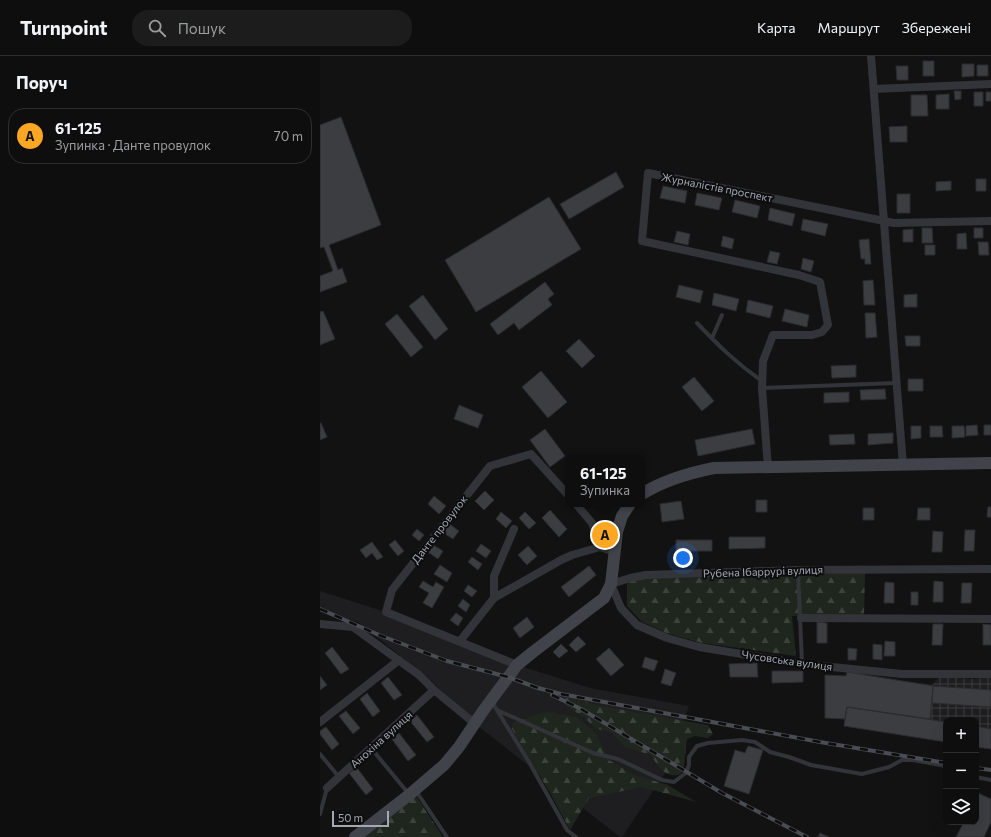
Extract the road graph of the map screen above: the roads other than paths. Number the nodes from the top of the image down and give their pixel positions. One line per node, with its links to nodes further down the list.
1 (871, 56): 3 (street)
2 (991, 84): 3 (street)
3 (874, 89): 4 (street)
4 (883, 220): 5 (street); 9 (street); 10 (street, Журналістів проспект)
5 (991, 220)
6 (722, 315): 8 (lane)
7 (697, 323): 8 (lane)
8 (712, 338): 10 (lane)
9 (896, 383): 10 (lane); 12 (street)
10 (762, 385): 13 (street, Журналістів проспект)
11 (991, 463): 12 (main road)
12 (903, 465): 13 (main road)
13 (768, 468): 15 (main road)
14 (565, 492): 28 (street, Данте провулок)
15 (645, 492)
16 (579, 507): 19 (street)
17 (628, 507): 20 (main road)
18 (514, 529): 24 (street)
19 (600, 547): 20 (street); 24 (street)
20 (615, 552): 23 (main road)
21 (991, 569): 22 (street, Рубена Ібаррурі вулиця)
22 (798, 570): 23 (street, Рубена Ібаррурі вулиця); 25 (lane)
23 (611, 584): 30 (street, Чусовська вулиця); 31 (main road)
24 (494, 598): 28 (street)
25 (801, 618): 26 (street); 30 (lane)
26 (991, 618)
27 (320, 624): 29 (street)
28 (460, 641): 31 (street, Данте провулок)
29 (399, 660): 33 (street); 35 (street)
30 (802, 664): 32 (street, Чусовська вулиця)
31 (517, 665): 34 (main road)
32 (991, 674)
33 (434, 690): 36 (street); 37 (street, Анохіна вулиця)
34 (494, 705): 36 (main road); 39 (lane); 48 (lane)
35 (320, 722)
36 (474, 723): 44 (main road)
37 (371, 748): 40 (street, Анохіна вулиця); 44 (lane)
38 (320, 754): 40 (lane)
39 (943, 765)
40 (338, 777): 43 (street, Анохіна вулиця)
41 (979, 777): 42 (lane)
42 (991, 780)
43 (327, 788): 45 (lane)
44 (412, 793): 46 (main road); 47 (lane)
45 (320, 814)
46 (355, 837)
47 (447, 837)
48 (576, 837)

